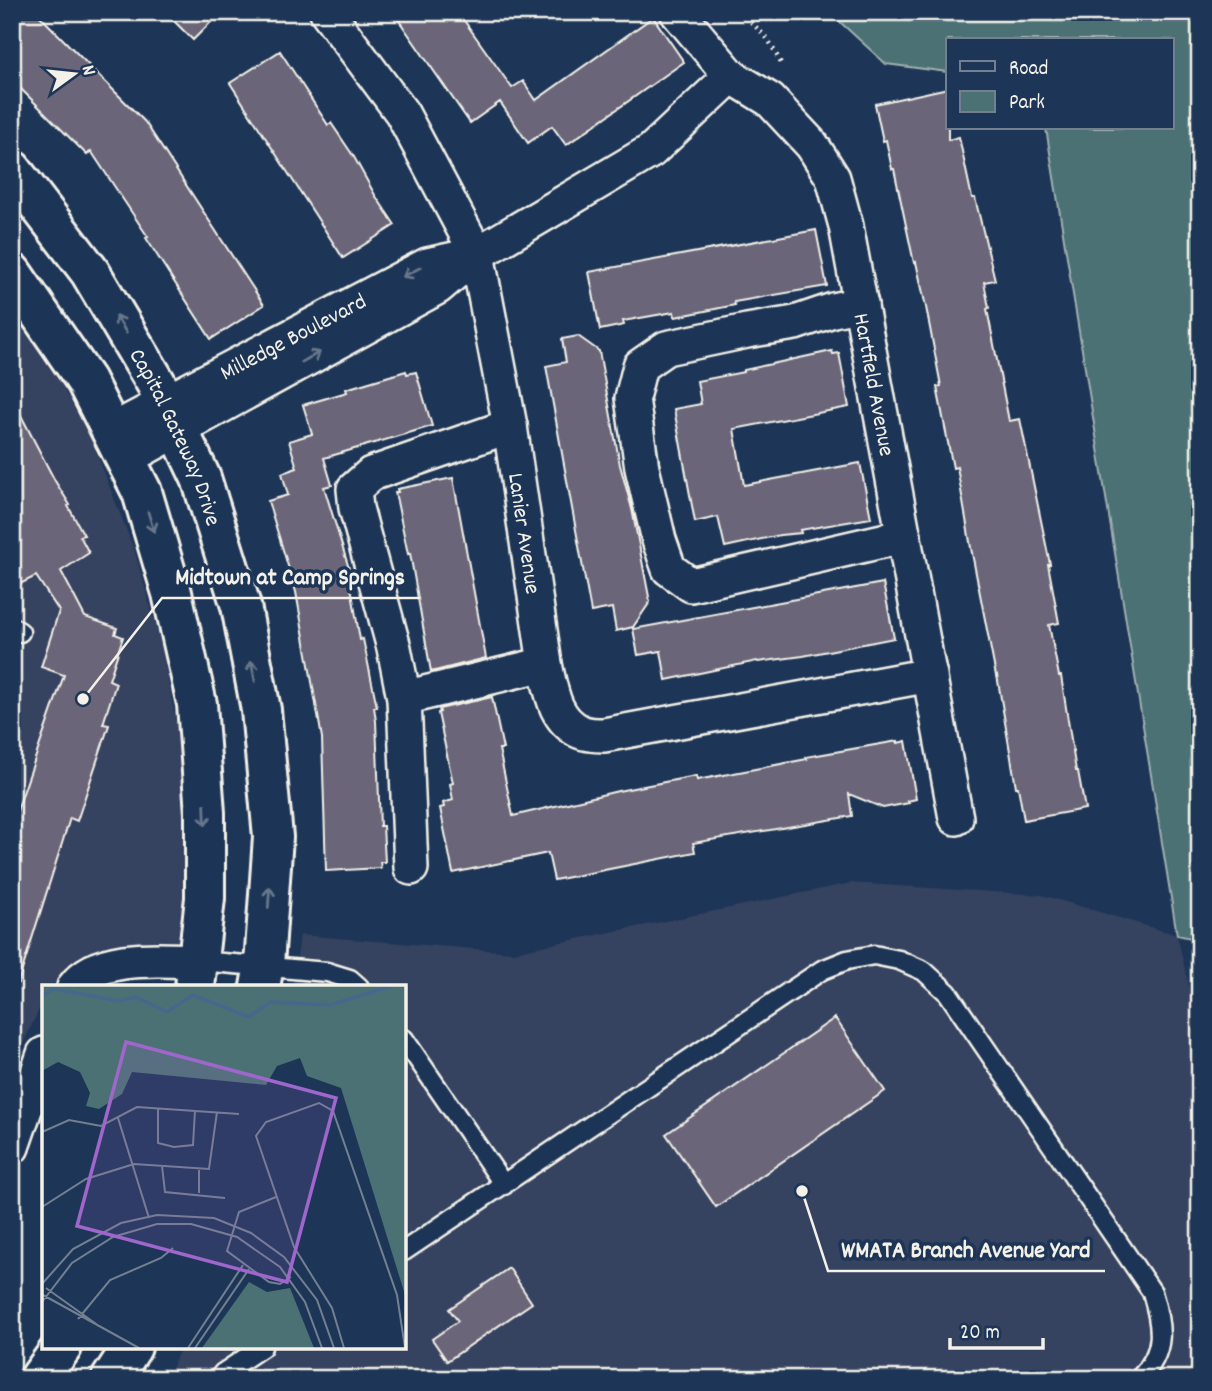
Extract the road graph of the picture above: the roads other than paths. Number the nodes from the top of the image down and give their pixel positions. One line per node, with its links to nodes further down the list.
1 (327, 12): 5 (street, Lanier Avenue)
2 (677, 12): 3 (street, Hartfield Avenue)
3 (731, 75): 5 (street, Milledge Boulevard); 7 (street, Hartfield Avenue)
4 (12, 170): 8 (street, Capital Gateway Drive, one-way to 4)
5 (477, 254): 8 (street, Milledge Boulevard); 9 (street, Lanier Avenue)
6 (12, 273): 10 (street)
7 (861, 304): 11 (street, Hartfield Avenue); 11 (street)
8 (172, 416): 10 (street, Milledge Boulevard); 18 (street, Capital Gateway Drive, one-way to 8)
9 (510, 426): 12 (street, Lanier Avenue); 14 (street)
10 (118, 445): 17 (street, one-way to 17)
11 (904, 536): 13 (street, Hartfield Avenue)
12 (545, 664): 13 (street, Lanier Avenue); 14 (street)
13 (930, 676): 15 (street, Hartfield Avenue)
14 (404, 698): 16 (street)
15 (956, 818)
16 (411, 868)
17 (197, 974): 18 (lane); 19 (street)
18 (262, 976): 20 (lane)
19 (75, 985)
20 (357, 985)
21 (406, 1042): 25 (lane)
22 (42, 1057): 23 (street)
23 (22, 1088): 24 (street)
24 (14, 1139)
25 (504, 1185): 26 (lane); 33 (lane)
26 (406, 1250)
27 (61, 1349): 30 (street)
28 (131, 1349): 31 (street)
29 (259, 1349): 32 (lane)
30 (39, 1379)
31 (111, 1379)
32 (218, 1379)
33 (1139, 1379)

